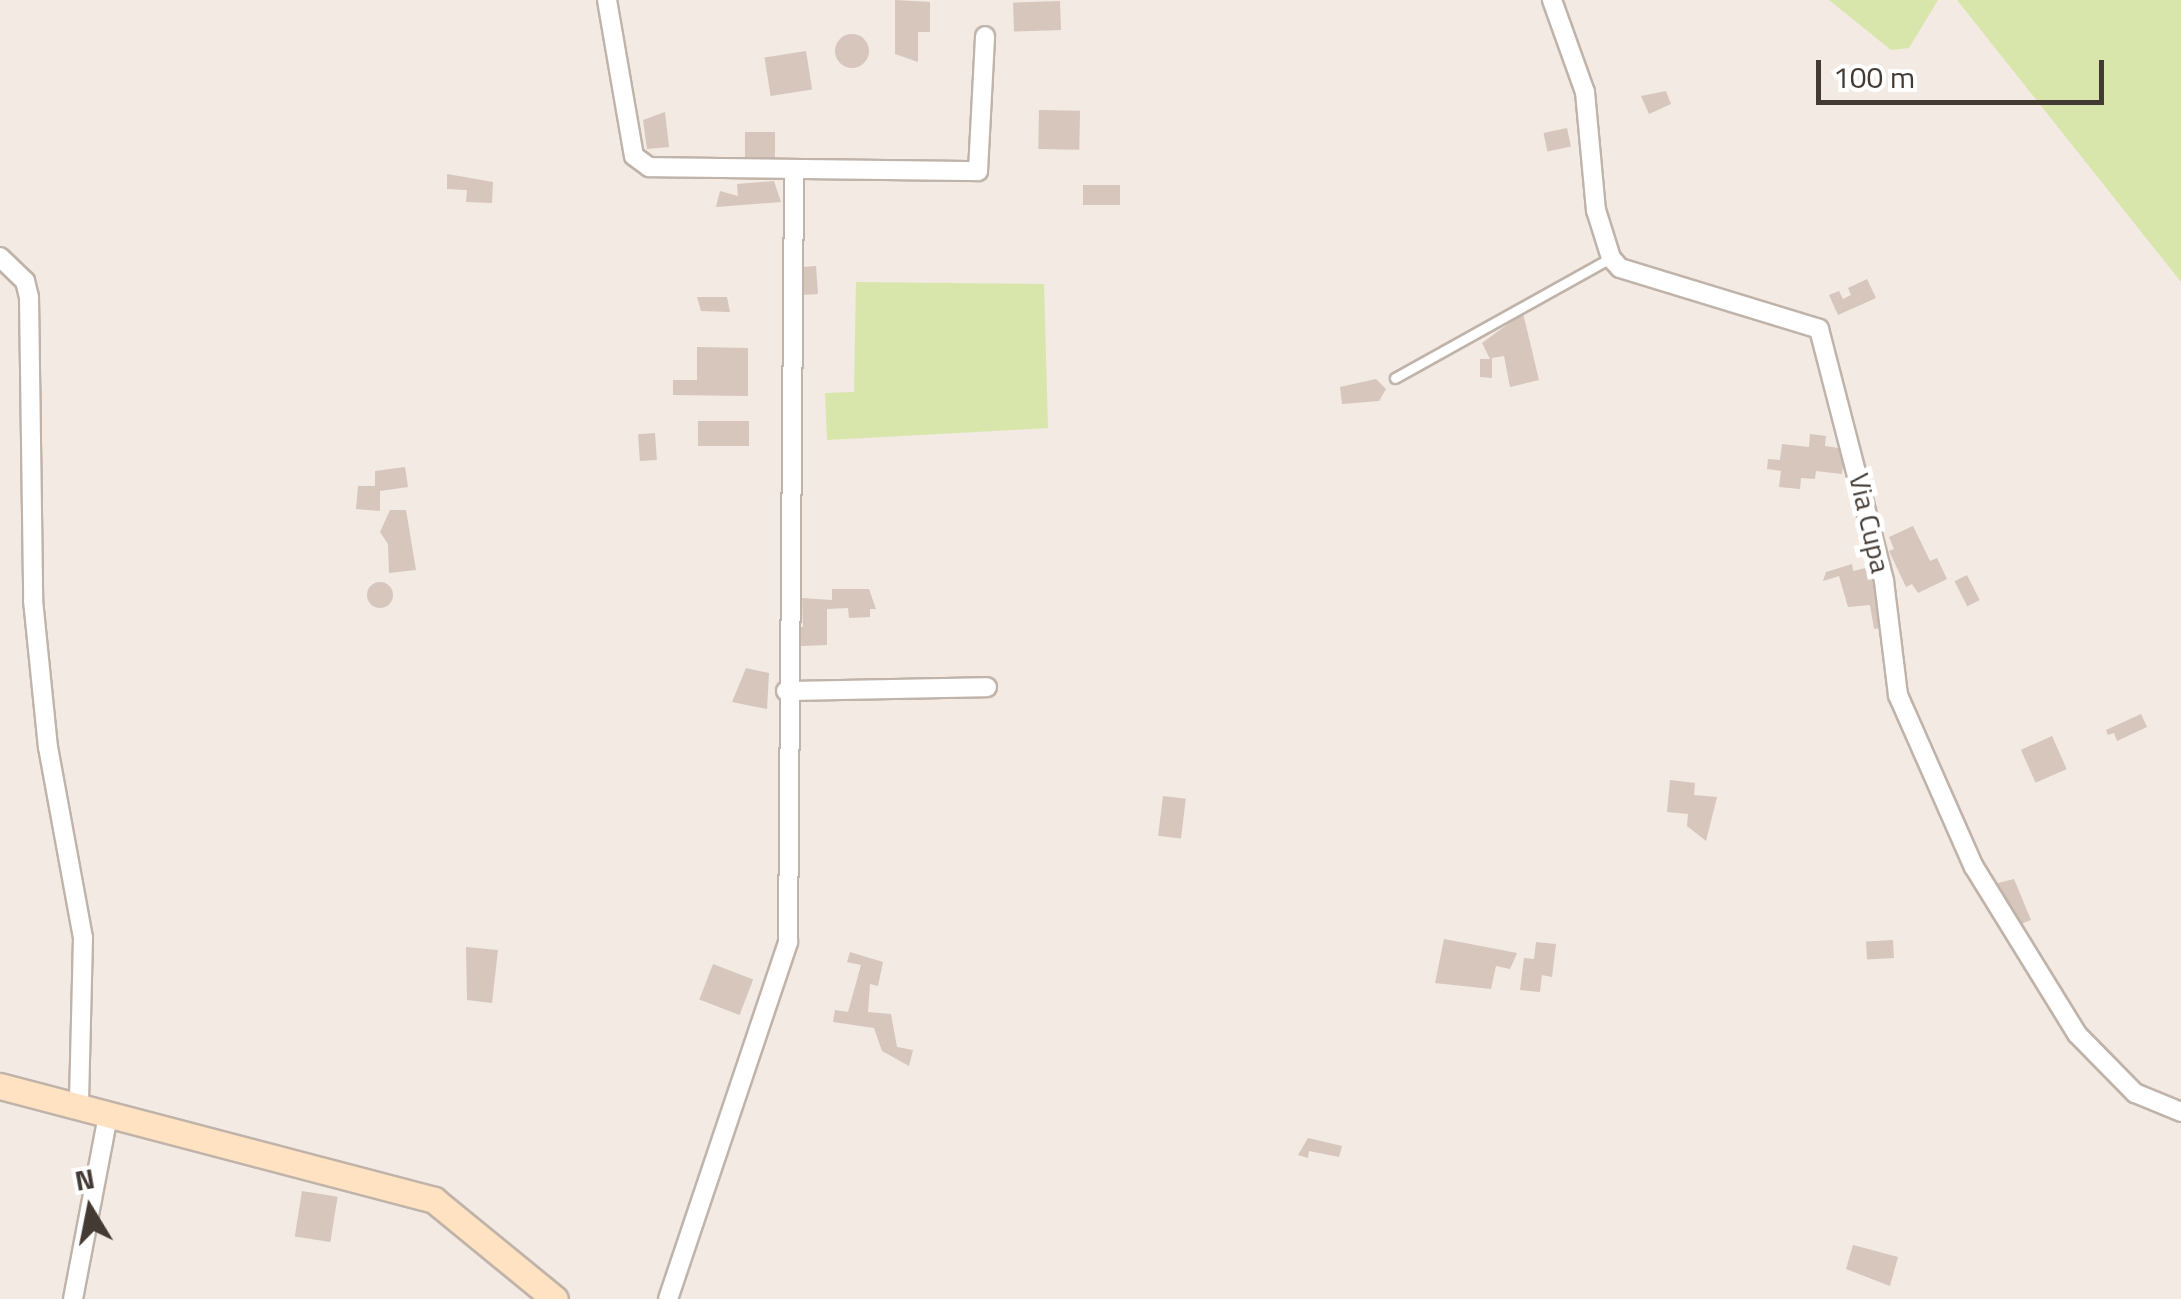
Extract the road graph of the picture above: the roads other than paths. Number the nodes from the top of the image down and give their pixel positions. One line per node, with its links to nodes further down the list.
1 (608, 0): 4 (street)
2 (1552, 0): 6 (street)
3 (985, 36): 4 (street)
4 (794, 170): 9 (street)
5 (0, 257): 11 (street)
6 (1611, 258): 7 (lane); 12 (street, Via Cupa)
7 (1396, 378)
8 (987, 687): 9 (street)
9 (786, 691): 16 (street)
10 (0, 1086): 11 (street)
11 (79, 1107): 13 (street)
12 (2181, 1112)
13 (108, 1115): 14 (street); 15 (street)
14 (73, 1299)
15 (555, 1299)
16 (668, 1299)

